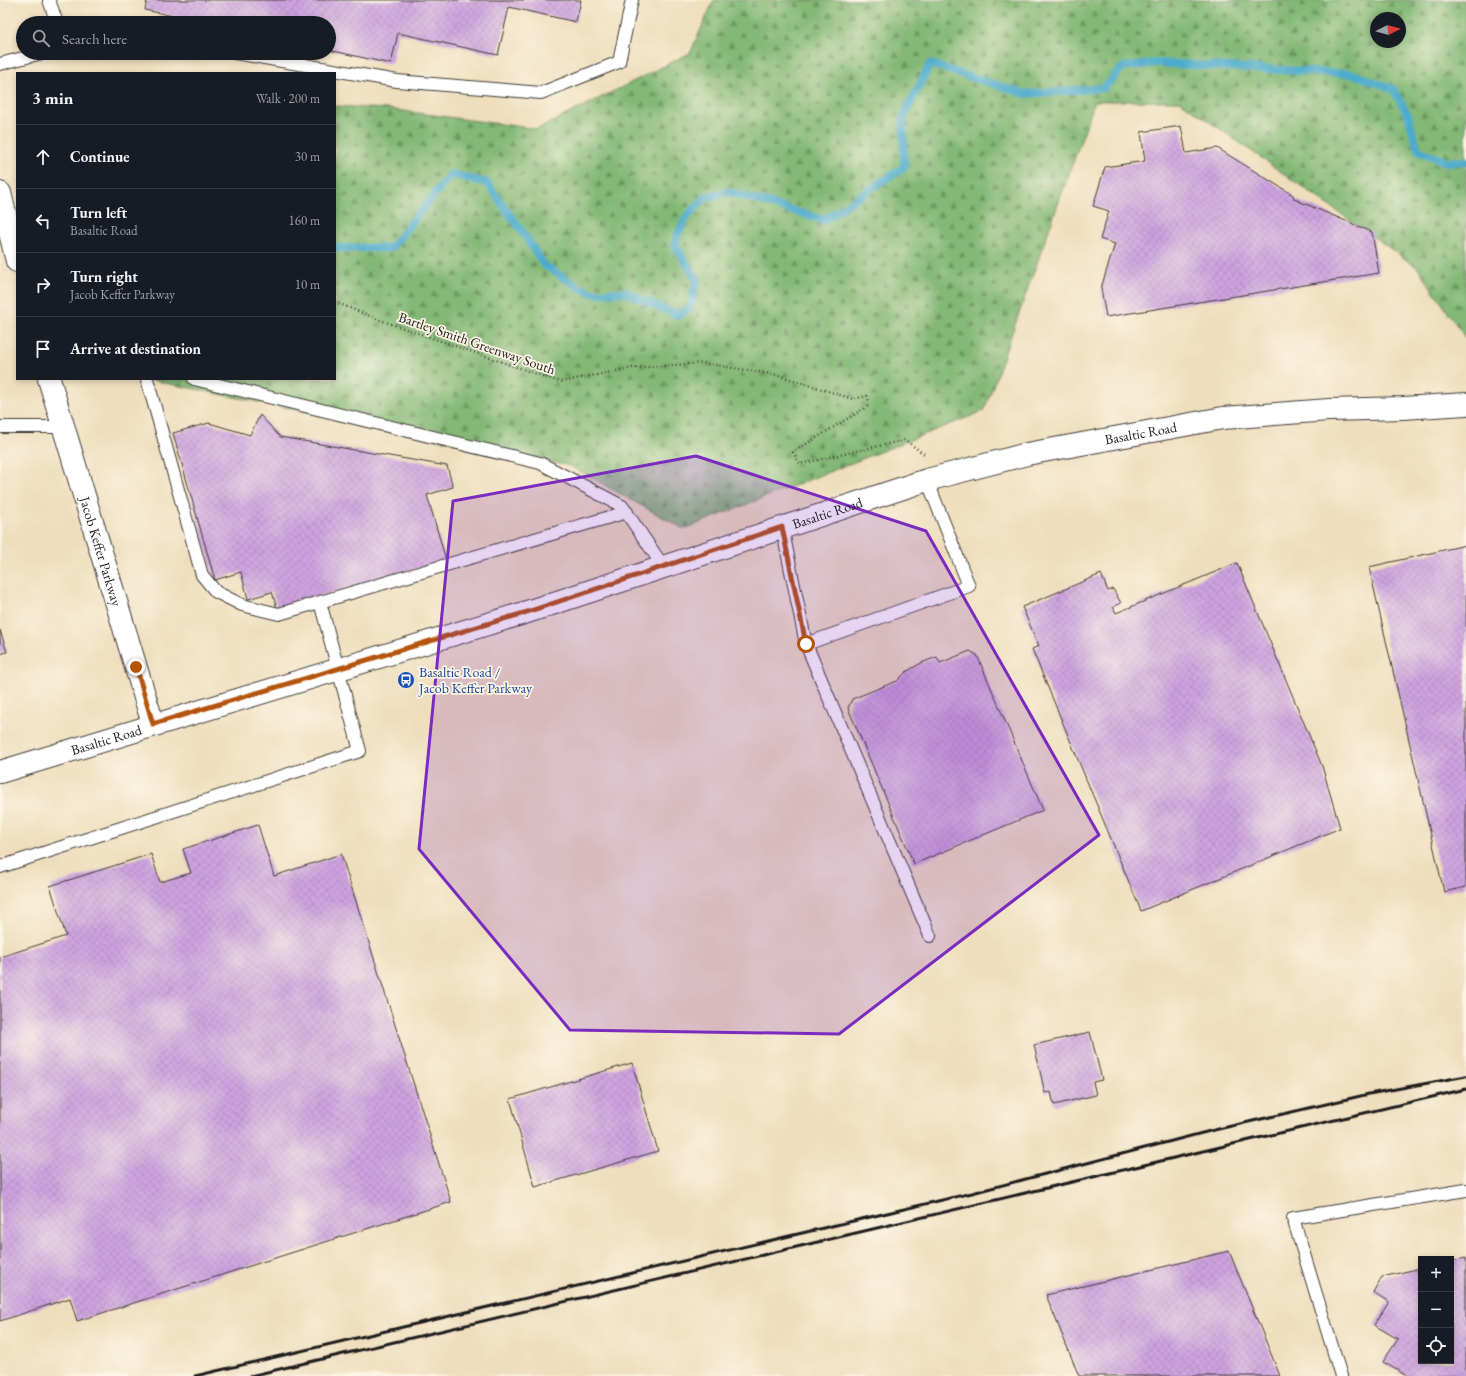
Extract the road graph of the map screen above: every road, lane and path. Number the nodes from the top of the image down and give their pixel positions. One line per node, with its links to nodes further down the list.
1 (49, 0): 3 (lane)
2 (632, 0): 5 (lane)
3 (55, 16)
4 (16, 60): 6 (lane)
5 (276, 60)
6 (0, 64)
7 (0, 193): 8 (street)
8 (16, 257)
9 (336, 302): 16 (path, Bartley Smith Greenway South)
10 (52, 380): 14 (street, Jacob Keffer Parkway)
11 (147, 380): 21 (lane)
12 (198, 380): 18 (lane)
13 (1466, 404): 17 (street, Basaltic Road)
14 (63, 427): 15 (lane); 24 (street, Jacob Keffer Parkway)
15 (0, 428)
16 (925, 456)
17 (927, 480): 19 (street, Basaltic Road); 22 (lane)
18 (627, 512): 20 (lane); 21 (lane)
19 (782, 527): 20 (street, Basaltic Road); 22 (lane)
20 (663, 566): 23 (street, Basaltic Road)
21 (320, 602): 23 (lane)
22 (806, 644): 27 (lane)
23 (338, 668): 24 (street, Basaltic Road); 26 (lane)
24 (153, 724): 25 (street, Basaltic Road)
25 (0, 772)
26 (0, 867)
27 (930, 936)
28 (1466, 1190): 29 (lane)
29 (1341, 1376)

